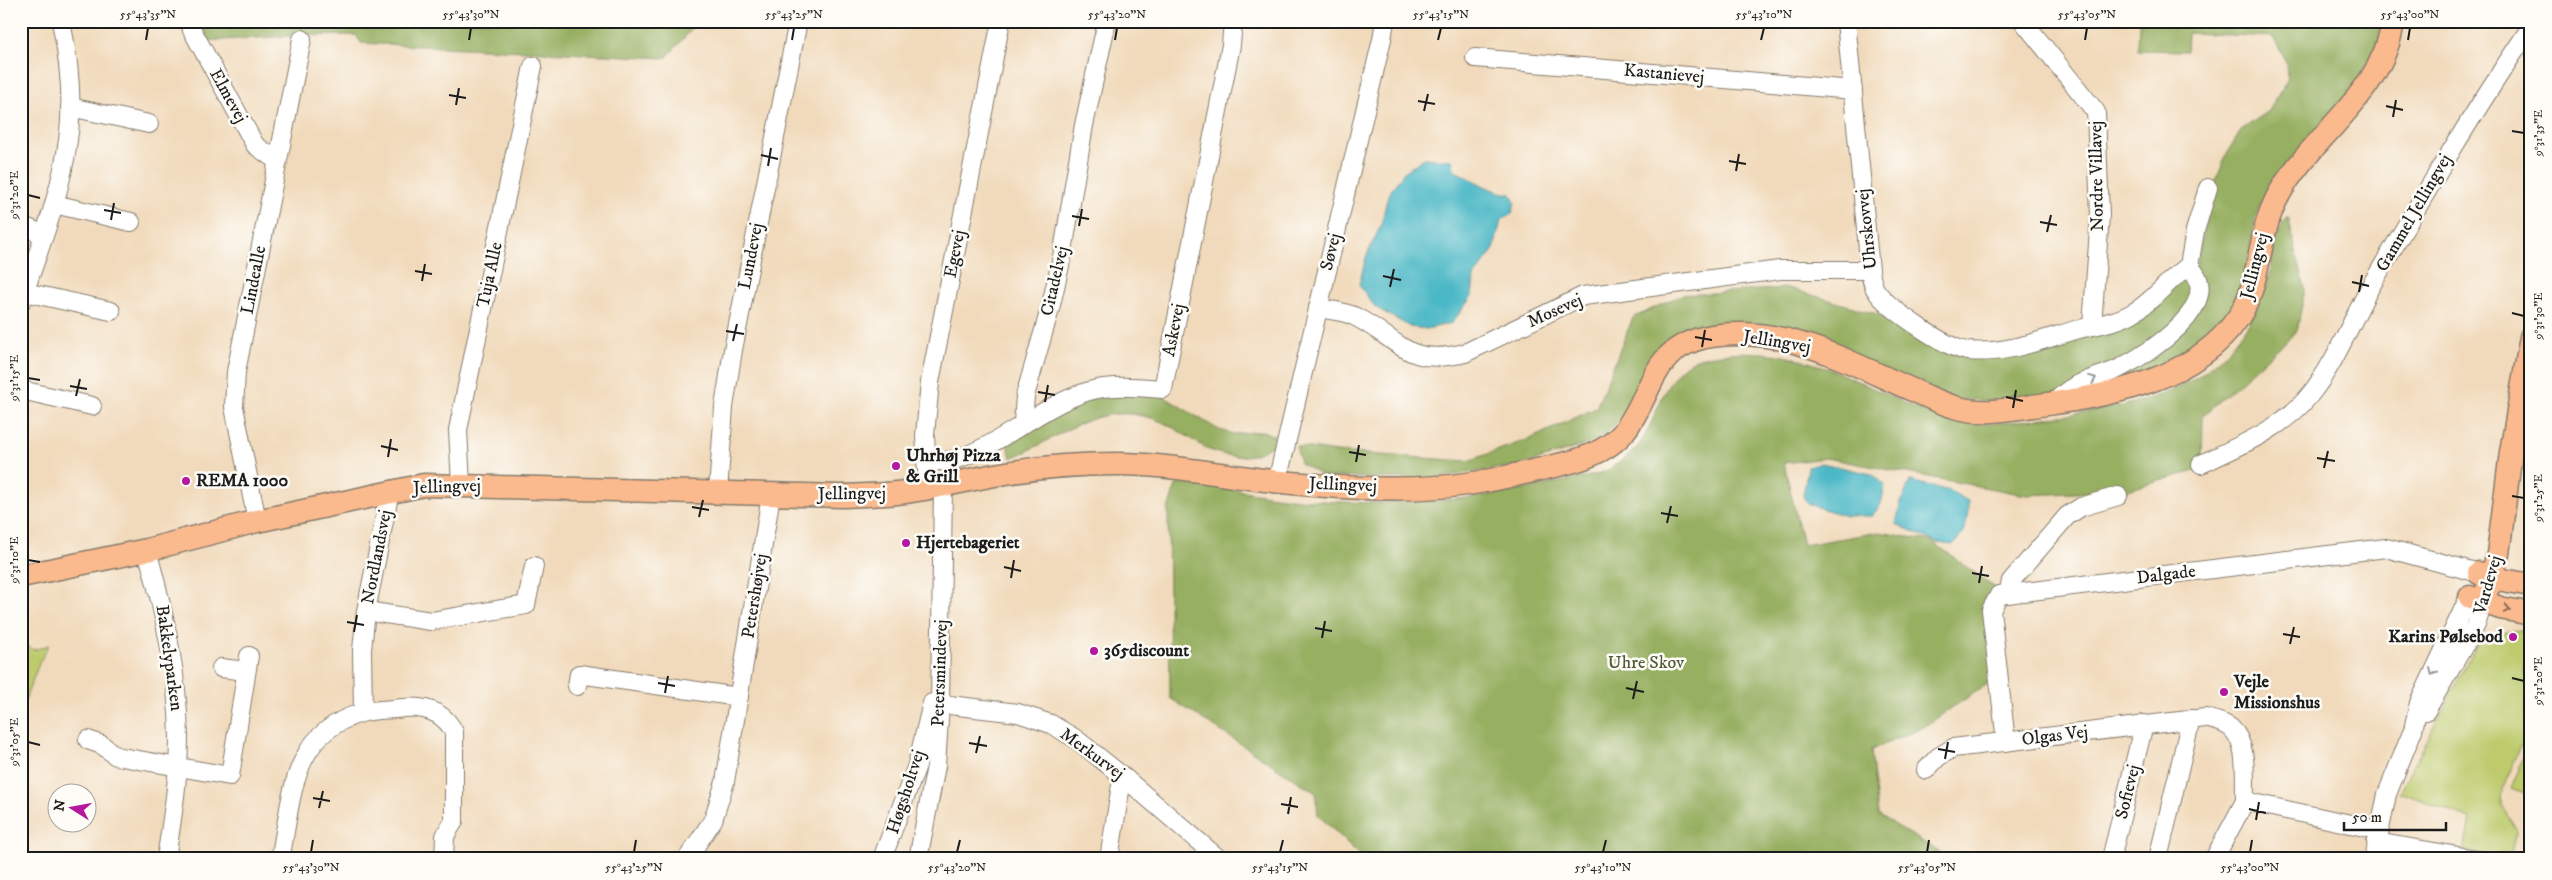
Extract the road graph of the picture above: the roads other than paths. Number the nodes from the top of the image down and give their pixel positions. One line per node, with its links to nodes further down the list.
1 (61, 21): 16 (street)
2 (190, 21): 18 (street, Elmevej)
3 (798, 21): 42 (street, Lundevej)
4 (1001, 21): 36 (street, Egevej)
5 (1107, 21): 35 (street, Citadelvej)
6 (1233, 21): 35 (street, Askevej)
7 (1385, 21): 27 (street, Søvej)
8 (1846, 21): 15 (street, Uhrskovvej)
9 (2023, 21): 29 (street, Nordre Villavej)
10 (2393, 21): 33 (main road, Jellingvej)
11 (2531, 26): 37 (street, Gammel Jellingvej)
12 (302, 39): 18 (street, Lindealle)
13 (1475, 58): 15 (street, Kastanievej)
14 (533, 66): 39 (street, Tuja Alle)
15 (1853, 90): 25 (street, Uhrskovvej)
16 (70, 107): 17 (street); 20 (street)
17 (149, 124)
18 (277, 161): 45 (street, Lindealle)
19 (2208, 188): 24 (street)
20 (54, 204): 21 (street); 23 (street)
21 (130, 222)
22 (21, 225): 23 (street)
23 (44, 235): 26 (street)
24 (2189, 266): 29 (street, Uhrskovvej); 33 (street, one-way to 24)
25 (1870, 270): 27 (street, Mosevej); 29 (street, Uhrskovvej)
26 (23, 297): 28 (street)
27 (1318, 308): 38 (street, Søvej)
28 (111, 311)
29 (2092, 326)
30 (2531, 337): 32 (main road, Vardevej)
31 (21, 390): 34 (street)
32 (2526, 396): 49 (main road, Vardevej)
33 (2052, 404): 38 (main road, Jellingvej)
34 (92, 406)
35 (1023, 423): 36 (street, Askevej)
36 (926, 462): 40 (street, Egevej)
37 (2202, 464)
38 (1278, 482): 40 (main road, Jellingvej)
39 (461, 484): 41 (main road, Jellingvej); 42 (main road, Jellingvej)
40 (936, 487): 43 (main road, Jellingvej); 58 (street, Petersmindevej)
41 (390, 491): 45 (main road, Jellingvej); 53 (street, Nordlandsvej)
42 (718, 492): 43 (main road, Jellingvej)
43 (771, 495): 57 (street, Petershøjvej)
44 (2118, 496): 51 (street)
45 (257, 521): 46 (main road, Jellingvej)
46 (147, 550): 48 (main road, Jellingvej); 64 (street, Bakkelyparken)
47 (534, 566): 53 (street)
48 (21, 576)
49 (2486, 576): 50 (main road); 51 (street, Dalgade); 52 (main road, Vardevej)
50 (2531, 585)
51 (2008, 594): 63 (street)
52 (2476, 600): 54 (main road, one-way to 54); 68 (street, Vardevej)
53 (366, 611): 59 (street, Nordlandsvej)
54 (2531, 614)
55 (221, 668): 64 (street)
56 (576, 686): 57 (street)
57 (739, 696): 72 (street, Petershøjvej)
58 (940, 704): 66 (street, Merkurvej); 73 (street, Høgsholtvej); 74 (street, Petersmindevej)
59 (362, 712): 70 (street); 71 (street)
60 (2191, 719): 61 (street, Olgas Vej); 67 (street, Olgas Vej); 78 (street)
61 (2144, 724): 63 (street, Olgas Vej); 77 (street, Sofievej)
62 (88, 740): 64 (street)
63 (2006, 742): 65 (street, Olgas Vej)
64 (178, 768): 69 (street, Bakkelyparken)
65 (1926, 770)
66 (1126, 779): 75 (street); 76 (street, Merkurvej)
67 (2246, 801): 68 (street); 79 (street)
68 (2376, 844): 80 (street)
69 (166, 859)
70 (280, 859)
71 (444, 859)
72 (687, 859)
73 (882, 859)
74 (918, 859)
75 (1109, 859)
76 (1219, 859)
77 (2111, 859)
78 (2158, 859)
79 (2214, 859)
80 (2476, 859)

